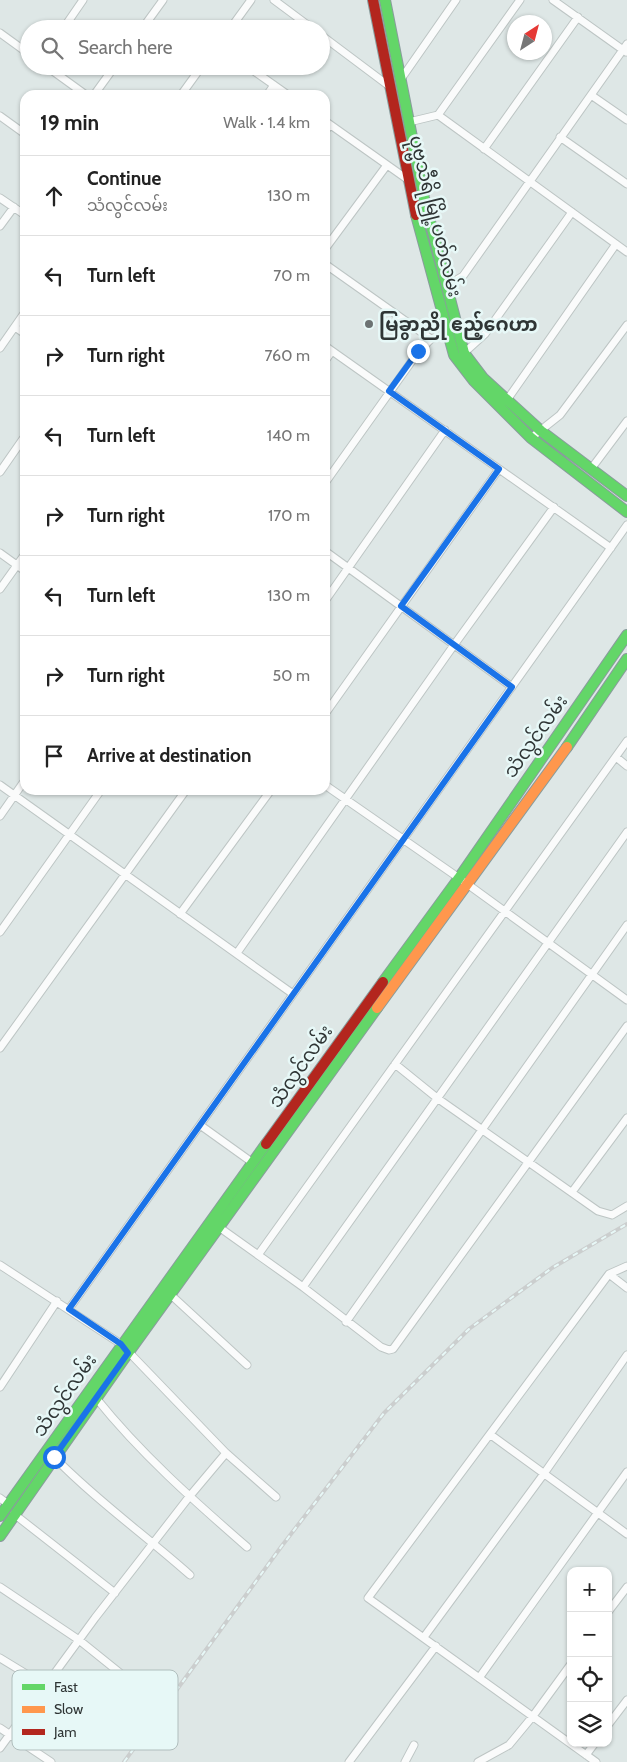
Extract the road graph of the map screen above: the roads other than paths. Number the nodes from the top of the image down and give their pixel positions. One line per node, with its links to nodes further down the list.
1 (83, 0): 11 (street)
2 (163, 0): 12 (street)
3 (251, 0): 13 (street)
4 (274, 0): 14 (street)
5 (373, 0): 25 (main road, ပုဗ္ဗသီရိ မြို့ပတ်လမ်း)
6 (385, 0): 23 (main road, ပုဗ္ဗသီရိ မြို့ပတ်လမ်း)
7 (456, 0): 23 (street)
8 (520, 0): 33 (street)
9 (553, 0): 10 (street)
10 (578, 17): 18 (street); 39 (street)
11 (69, 20)
12 (149, 20)
13 (237, 20)
14 (301, 20)
15 (0, 33): 17 (street)
16 (330, 42): 25 (street)
17 (20, 47)
18 (626, 49): 31 (street)
19 (58, 75): 26 (street)
20 (108, 75): 27 (street)
21 (195, 75): 28 (street)
22 (260, 75): 24 (street)
23 (401, 79): 35 (main road, ပုဗ္ဗသီရိ မြို့ပတ်လမ်း)
24 (274, 85): 29 (street); 30 (street)
25 (390, 86): 41 (main road, ပုဗ္ဗသီရိ မြို့ပတ်လမ်း)
26 (79, 90)
27 (98, 90)
28 (185, 90)
29 (270, 90)
30 (281, 90)
31 (591, 95): 34 (street); 38 (street)
32 (0, 116): 37 (street)
33 (438, 116): 35 (street); 39 (street)
34 (627, 120)
35 (409, 122): 44 (main road, ပုဗ္ဗသီရိ မြို့ပတ်လမ်း)
36 (330, 128): 40 (street)
37 (20, 130)
38 (560, 137): 42 (street); 43 (street)
39 (484, 148): 42 (street)
40 (387, 165): 41 (street); 51 (street)
41 (407, 179): 45 (main road, ပုဗ္ဗသီရိ မြို့ပတ်လမ်း)
42 (530, 182): 49 (street); 55 (street)
43 (627, 184)
44 (423, 192): 45 (main road); 55 (main road, ပုဗ္ဗသီရိ မြို့ပတ်လမ်း)
45 (410, 196): 60 (main road, ပုဗ္ဗသီရိ မြို့ပတ်လမ်း)
46 (0, 198): 47 (street)
47 (14, 207): 48 (street); 50 (street)
48 (20, 211)
49 (572, 212): 52 (street); 64 (street)
50 (0, 226)
51 (330, 242)
52 (616, 244): 53 (street); 67 (street)
53 (627, 252)
54 (330, 268): 61 (street)
55 (445, 282): 64 (main road, ပုဗ္ဗသီရိ မြို့ပတ်လမ်း)
56 (20, 320): 58 (street)
57 (627, 325): 70 (street)
58 (15, 327): 59 (street); 62 (street)
59 (20, 330)
60 (447, 333): 61 (street); 71 (main road, ပုဗ္ဗသီရိ မြို့ပတ်လမ်း)
61 (432, 339): 66 (street)
62 (0, 348)
63 (332, 351): 65 (street); 66 (street)
64 (464, 353): 67 (main road, ပုဗ္ဗသီရိ မြို့ပတ်လမ်း)
65 (330, 354)
66 (389, 391): 69 (street); 76 (street)
67 (507, 400): 70 (main road, ပုဗ္ဗသီရိ မြို့ပတ်လမ်း)
68 (627, 421): 74 (street)
69 (445, 430): 73 (street); 87 (street)
70 (541, 431): 71 (street); 74 (main road, ပုဗ္ဗသီရိ မြို့ပတ်လမ်း)
71 (531, 438): 79 (main road, ပုဗ္ဗသီရိ မြို့ပတ်လမ်း)
72 (20, 443): 75 (street)
73 (499, 469): 78 (street); 90 (street)
74 (591, 469): 77 (main road, ပုဗ္ဗသီရိ မြို့ပတ်လမ်း)
75 (0, 472)
76 (330, 476)
77 (627, 496)
78 (554, 508): 81 (street); 92 (street)
79 (627, 512)
80 (627, 525): 81 (street)
81 (611, 548): 94 (street)
82 (0, 553): 85 (street)
83 (330, 555): 87 (street)
84 (20, 562): 85 (street)
85 (17, 566): 86 (street); 88 (street)
86 (20, 568)
87 (349, 569): 89 (street); 90 (street)
88 (0, 589)
89 (330, 594)
90 (401, 606): 92 (street); 95 (street)
91 (627, 635): 112 (main road, သံလွင်လမ်း)
92 (454, 645): 94 (street); 106 (street)
93 (627, 660): 113 (main road, သံလွင်လမ်း)
94 (512, 687): 110 (street)
95 (330, 707)
96 (627, 741): 97 (street)
97 (616, 757): 98 (street); 114 (street)
98 (627, 766)
99 (0, 785): 102 (street)
100 (20, 787): 102 (street)
101 (330, 789): 106 (street)
102 (14, 795): 107 (street); 109 (street)
103 (97, 795): 109 (street)
104 (182, 795): 111 (street)
105 (267, 795): 115 (street)
106 (346, 800): 110 (street); 119 (street)
107 (0, 816)
108 (627, 832): 118 (street)
109 (68, 834): 111 (street); 117 (street)
110 (402, 840): 112 (street); 121 (street)
111 (125, 874): 115 (street); 124 (street)
112 (459, 878): 113 (street); 131 (main road, သံလွင်လမ်း)
113 (468, 886): 114 (street); 135 (main road, သံလွင်လမ်း)
114 (504, 912): 118 (street); 125 (street)
115 (180, 914): 119 (street)
116 (627, 925): 120 (street)
117 (0, 932)
118 (548, 943): 120 (street); 126 (street)
119 (236, 953): 121 (street)
120 (591, 974): 122 (street); 129 (street)
121 (293, 994): 128 (street)
122 (627, 1000)
123 (627, 1026): 130 (street)
124 (0, 1048)
125 (395, 1064): 126 (street); 136 (street)
126 (437, 1098): 129 (street); 140 (street)
127 (627, 1118): 132 (street)
128 (200, 1125): 131 (street); 144 (street)
129 (482, 1129): 130 (street); 145 (street)
130 (529, 1162): 132 (street); 145 (street)
131 (253, 1163): 134 (main road, သံလွင်လမ်း)
132 (572, 1192): 133 (street)
133 (627, 1206)
134 (210, 1221): 135 (street); 146 (main road, သံလွင်လမ်း)
135 (219, 1227): 136 (street); 142 (main road, သံလွင်လမ်း)
136 (258, 1255): 140 (street)
137 (0, 1265): 143 (street)
138 (627, 1266): 139 (street)
139 (609, 1274): 141 (street); 152 (street)
140 (303, 1287): 145 (street)
141 (627, 1288)
142 (171, 1295): 147 (main road, သံလွင်လမ်း); 149 (street)
143 (57, 1301): 144 (street); 150 (street)
144 (69, 1309): 146 (street)
145 (346, 1322)
146 (121, 1344): 147 (street); 159 (main road, သံလွင်လမ်း)
147 (128, 1353): 151 (main road, သံလွင်လမ်း); 153 (street)
148 (627, 1355): 156 (street)
149 (247, 1365)
150 (0, 1387)
151 (96, 1398): 154 (main road, သံလွင်လမ်း); 157 (street)
152 (490, 1435): 156 (street); 172 (street)
153 (226, 1453): 157 (street); 158 (street)
154 (54, 1457): 161 (main road, သံလွင်လမ်း); 165 (street)
155 (627, 1472): 160 (street)
156 (543, 1475): 160 (street); 172 (street)
157 (189, 1497): 165 (street); 166 (street)
158 (276, 1497)
159 (4, 1501): 162 (main road, သံလွင်လမ်း)
160 (597, 1513): 163 (street); 180 (street)
161 (14, 1514): 164 (main road, သံလွင်လမ်း); 170 (street)
162 (0, 1516)
163 (627, 1534)
164 (0, 1536)
165 (154, 1543): 167 (street); 170 (street)
166 (247, 1547)
167 (190, 1575)
168 (0, 1586): 173 (street)
169 (627, 1587): 171 (street)
170 (115, 1593): 173 (street)
171 (612, 1607)
172 (424, 1637): 174 (street)
173 (79, 1640): 178 (street); 179 (street)
174 (436, 1646): 180 (street); 193 (street)
175 (0, 1658): 177 (street)
176 (567, 1669): 182 (street)
177 (20, 1670)
178 (57, 1670)
179 (116, 1670)
180 (478, 1678): 182 (street)
181 (627, 1700): 183 (street)
182 (533, 1716): 191 (street); 195 (street)
183 (612, 1720)
184 (0, 1728): 186 (street)
185 (12, 1731): 186 (street)
186 (10, 1734): 189 (street)
187 (414, 1745): 194 (street)
188 (592, 1747): 191 (street)
189 (0, 1748)
190 (34, 1750): 192 (street)
191 (586, 1755): 196 (street)
192 (52, 1762)
193 (349, 1762)
194 (405, 1762)
195 (478, 1762)
196 (596, 1762)

